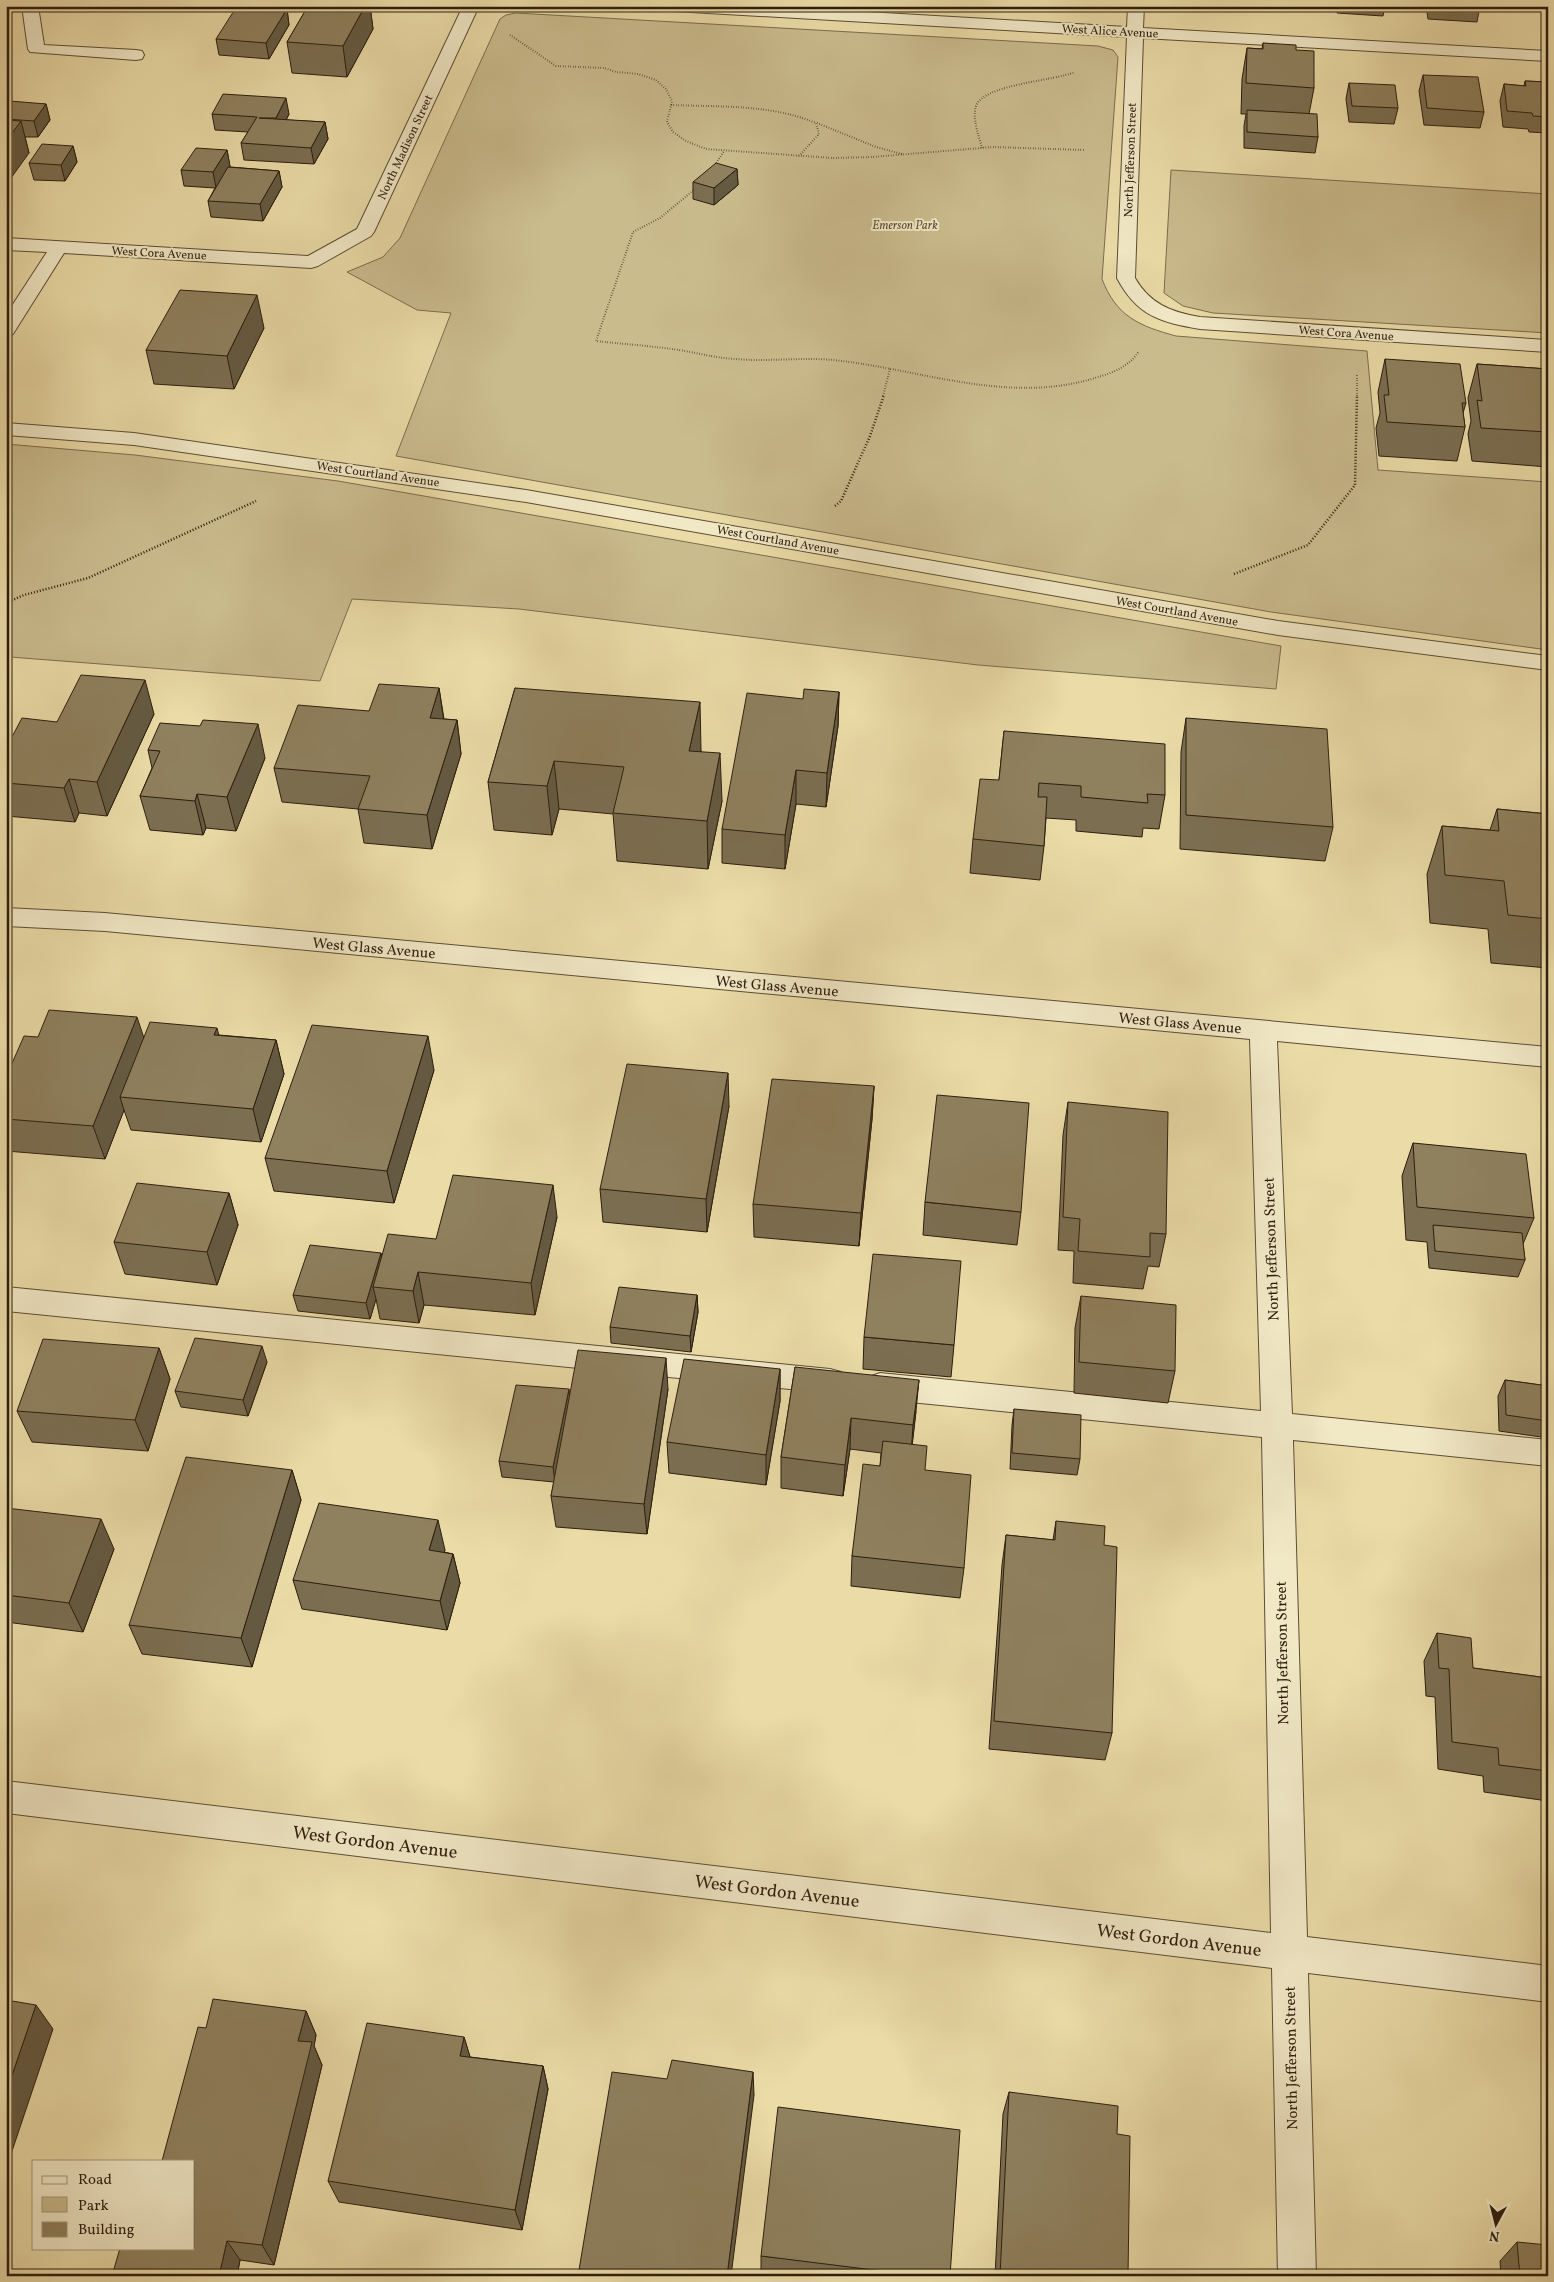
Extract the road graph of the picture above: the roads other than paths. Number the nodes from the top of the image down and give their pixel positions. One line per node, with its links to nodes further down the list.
1 (30, 6): 6 (street)
2 (471, 6): 10 (street, North Madison Street)
3 (673, 6): 5 (street, West Alice Avenue)
4 (1136, 6): 5 (street, North Jefferson Street)
5 (1134, 33): 7 (street, West Alice Avenue); 11 (street, North Jefferson Street)
6 (136, 55)
7 (1548, 56)
8 (6, 244): 9 (street, West Cora Avenue)
9 (59, 247): 10 (street, West Cora Avenue); 12 (street)
10 (311, 262)
11 (1147, 307): 13 (street, West Cora Avenue)
12 (6, 330)
13 (1548, 346)
14 (6, 429): 15 (street, West Courtland Avenue)
15 (1548, 663)
16 (6, 917): 17 (street, West Glass Avenue)
17 (1263, 1031): 18 (street, West Glass Avenue); 20 (street, North Jefferson Street)
18 (1548, 1057)
19 (6, 1299): 20 (street)
20 (1277, 1425): 21 (street); 23 (street, North Jefferson Street)
21 (1548, 1453)
22 (6, 1796): 23 (street, West Gordon Avenue)
23 (1288, 1953): 24 (street, West Gordon Avenue); 25 (street, North Jefferson Street)
24 (1548, 1984)
25 (1297, 2276)

